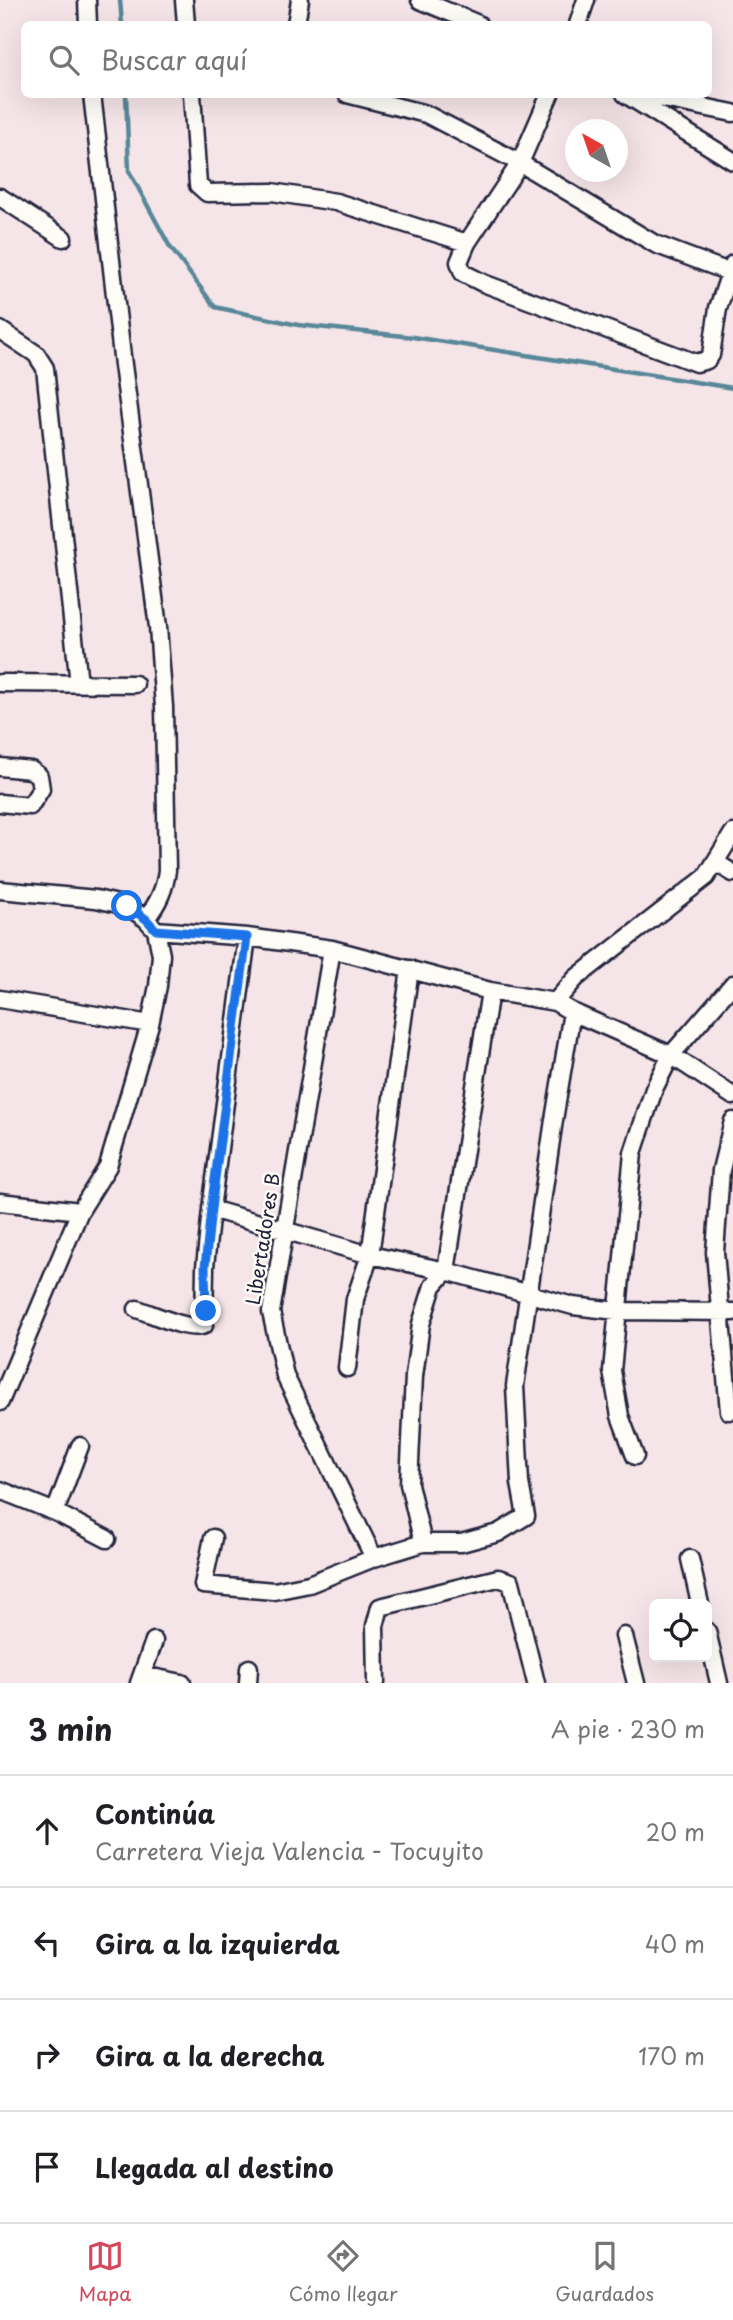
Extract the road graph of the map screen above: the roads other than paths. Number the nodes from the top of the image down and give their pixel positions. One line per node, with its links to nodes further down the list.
1 (87, 0): 6 (street)
2 (184, 0): 7 (street)
3 (300, 0): 8 (street)
4 (420, 0): 9 (street)
5 (586, 0): 10 (street)
6 (88, 21)
7 (186, 21)
8 (296, 21)
9 (471, 21)
10 (579, 21)
11 (92, 98): 35 (street)
12 (192, 98): 22 (street)
13 (363, 98): 19 (street)
14 (548, 98): 19 (street)
15 (631, 98): 18 (street)
16 (659, 98): 17 (street)
17 (733, 113)
18 (733, 161)
19 (520, 163): 22 (street); 23 (street)
20 (0, 197): 21 (street)
21 (63, 239)
22 (467, 243): 24 (street)
23 (731, 268): 24 (street)
24 (726, 309)
25 (0, 330): 27 (street)
26 (0, 683): 27 (street)
27 (79, 684): 28 (street)
28 (135, 684)
29 (0, 767): 30 (street)
30 (0, 803)
31 (733, 833): 32 (street)
32 (715, 862): 33 (street); 42 (street)
33 (733, 873)
34 (0, 890): 35 (street)
35 (151, 925): 36 (street); 44 (street)
36 (247, 937): 37 (street); 49 (street)
37 (332, 949): 38 (street); 51 (street, Libertadores B)
38 (410, 969): 40 (street); 52 (street)
39 (733, 984): 45 (street)
40 (490, 991): 42 (street); 53 (street)
41 (0, 999): 44 (street)
42 (555, 1002): 43 (street)
43 (572, 1013): 45 (street); 54 (street)
44 (150, 1024): 50 (street)
45 (671, 1055): 46 (street); 56 (street)
46 (733, 1096)
47 (733, 1121): 57 (street)
48 (0, 1202): 50 (street)
49 (211, 1209): 51 (street); 55 (street)
50 (80, 1211): 59 (street)
51 (285, 1230): 52 (street); 68 (street, Libertadores B)
52 (370, 1255): 53 (street); 58 (street)
53 (446, 1271): 54 (street); 67 (street)
54 (529, 1294): 56 (street); 67 (street)
55 (138, 1309)
56 (617, 1311): 57 (street); 62 (street)
57 (726, 1312): 60 (street)
58 (347, 1368)
59 (0, 1402)
60 (729, 1411)
61 (80, 1446): 64 (street)
62 (635, 1456)
63 (0, 1490): 64 (street)
64 (55, 1512): 66 (street)
65 (213, 1538): 68 (street)
66 (107, 1539)
67 (423, 1543): 68 (street)
68 (374, 1558)
69 (690, 1559): 70 (street)
70 (699, 1599)
71 (624, 1636): 78 (street)
72 (154, 1641): 74 (street)
73 (712, 1653): 79 (street)
74 (141, 1679): 75 (street)
75 (182, 1683)
76 (376, 1683): 77 (street)
77 (536, 1683)
78 (636, 1683)
79 (719, 1683)

